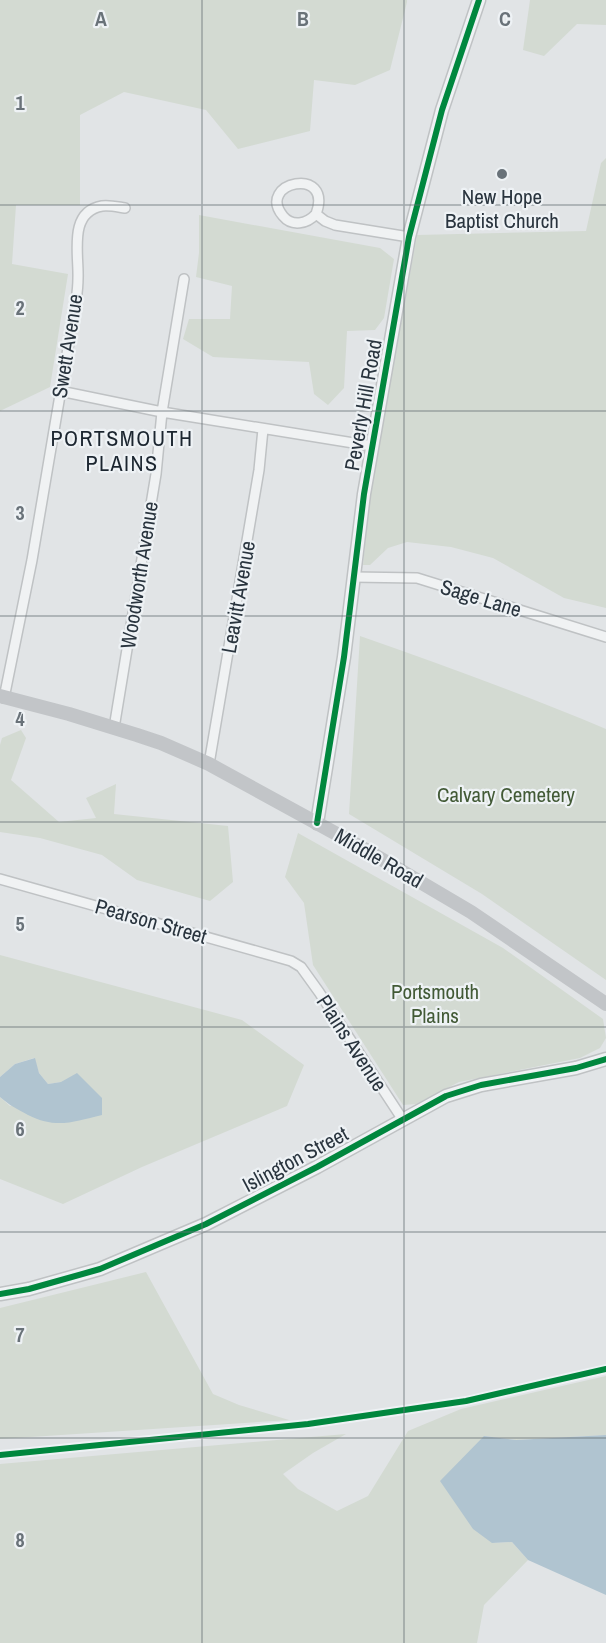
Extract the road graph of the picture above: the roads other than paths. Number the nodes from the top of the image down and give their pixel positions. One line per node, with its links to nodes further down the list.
1 (479, 0): 4 (street, Peverly Hill Road)
2 (125, 208): 6 (street, Swett Avenue)
3 (316, 214): 3 (street); 4 (street)
4 (409, 237): 9 (street, Peverly Hill Road)
5 (184, 279): 7 (street, Woodworth Avenue)
6 (60, 391): 7 (street); 12 (street, Swett Avenue)
7 (162, 412): 8 (street); 13 (street, Woodworth Avenue)
8 (263, 429): 9 (street); 14 (street, Leavitt Avenue)
9 (372, 446): 10 (street, Peverly Hill Road)
10 (353, 577): 11 (street, Sage Lane); 15 (street, Peverly Hill Road)
11 (606, 637)
12 (2, 697): 13 (main road, Middle Road)
13 (114, 728): 14 (main road, Middle Road)
14 (209, 764): 15 (main road, Middle Road)
15 (317, 823): 18 (main road, Middle Road)
16 (0, 879): 17 (street, Pearson Street)
17 (301, 967): 20 (street, Plains Avenue)
18 (606, 1004)
19 (606, 1059): 20 (street, Islington Street)
20 (403, 1120): 21 (street, Islington Street)
21 (0, 1294)

